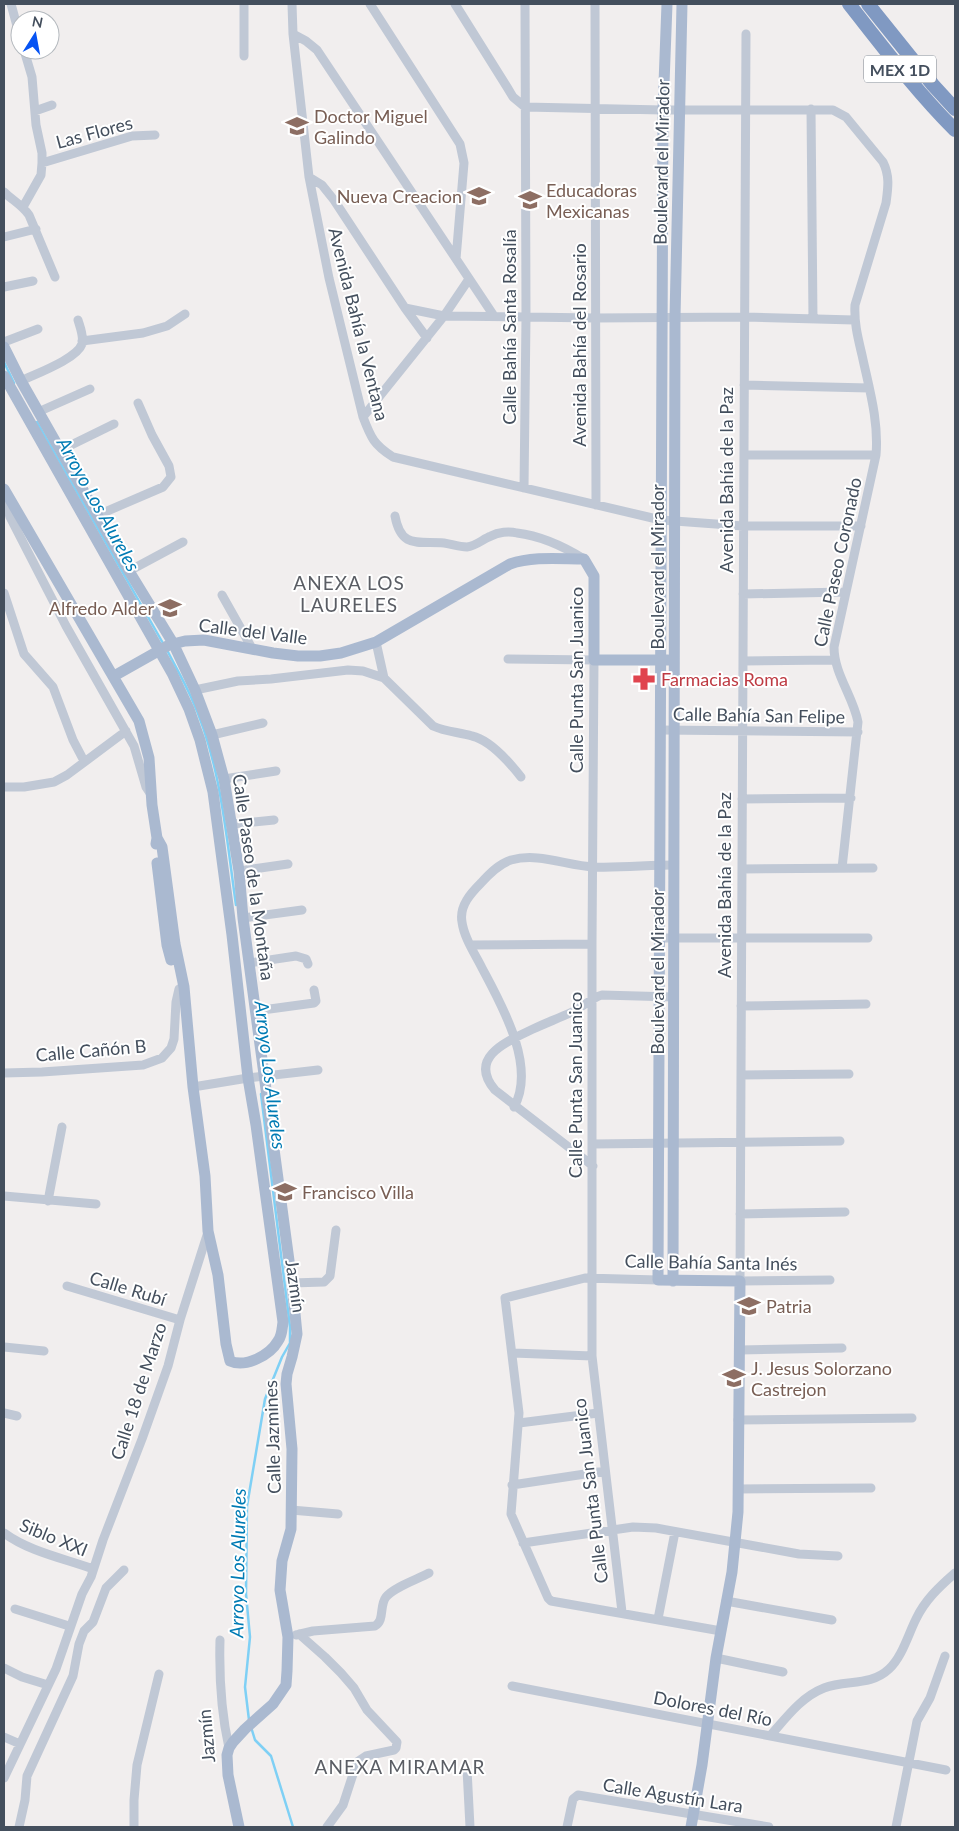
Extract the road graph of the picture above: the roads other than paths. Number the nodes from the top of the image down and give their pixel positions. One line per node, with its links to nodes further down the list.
1 (244, 4): 13 (street)
2 (292, 4): 11 (street, Avenida Bahía la Ventana)
3 (370, 4): 32 (street)
4 (455, 4): 16 (street)
5 (525, 4): 16 (street, Calle Bahía Santa Rosalía)
6 (595, 4): 17 (street, Avenida Bahía del Rosario)
7 (667, 4): 20 (main road, Boulevard el Mirador)
8 (682, 4): 21 (main road, Boulevard el Mirador)
9 (849, 4): 24 (highway, MEX 1D)
10 (868, 4): 19 (highway, MEX 1D)
11 (293, 34): 27 (street, Avenida Bahía la Ventana); 32 (street)
12 (746, 34): 22 (street, Avenida Bahía de la Paz)
13 (244, 56)
14 (27, 60): 23 (street)
15 (52, 105): 23 (street)
16 (525, 107): 17 (street); 41 (street, Calle Bahía Santa Rosalía)
17 (594, 109): 20 (street); 45 (street, Avenida Bahía del Rosario)
18 (811, 109): 22 (street); 46 (street); 48 (street)
19 (955, 109)
20 (663, 110): 21 (street); 42 (main road, Boulevard el Mirador)
21 (679, 110): 22 (street); 43 (main road, Boulevard el Mirador)
22 (746, 110): 44 (street, Avenida Bahía de la Paz)
23 (34, 111): 26 (street)
24 (955, 130)
25 (155, 136): 26 (street, Las Flores)
26 (42, 163): 29 (street)
27 (309, 176): 37 (street); 61 (street, Avenida Bahía la Ventana)
28 (4, 192): 29 (street)
29 (23, 206): 30 (street)
30 (36, 229): 31 (street); 33 (street)
31 (4, 237)
32 (456, 259): 34 (street)
33 (55, 277)
34 (468, 279): 39 (street); 40 (street)
35 (33, 281): 36 (street)
36 (4, 288)
37 (405, 308): 39 (street); 50 (street)
38 (185, 314): 51 (street)
39 (444, 316): 40 (street); 50 (street)
40 (494, 316): 41 (street)
41 (526, 317): 45 (street); 66 (street, Calle Bahía Santa Rosalía)
42 (662, 317): 43 (street); 45 (street); 72 (main road, Boulevard el Mirador)
43 (676, 317): 44 (street); 73 (main road, Boulevard el Mirador)
44 (745, 317): 46 (street); 56 (street, Avenida Bahía de la Paz)
45 (595, 318): 69 (street, Avenida Bahía del Rosario)
46 (813, 319): 48 (street)
47 (78, 320): 51 (street)
48 (854, 320): 57 (street, Calle Paseo Coronado)
49 (38, 329): 52 (street)
50 (427, 338): 61 (street)
51 (82, 341): 55 (street)
52 (4, 342)
53 (4, 347): 55 (main road, Calle Paseo de la Montaña)
54 (4, 376): 84 (main road, Calle Paseo de la Montaña)
55 (21, 381): 60 (main road, Calle Paseo de la Montaña)
56 (744, 385): 57 (street); 64 (street, Avenida Bahía de la Paz)
57 (869, 388): 65 (street, Calle Paseo Coronado)
58 (90, 389): 60 (street)
59 (138, 403): 70 (street)
60 (38, 412): 63 (main road, Calle Paseo de la Montaña)
61 (363, 417): 66 (street, Avenida Bahía la Ventana)
62 (114, 424): 63 (street)
63 (60, 450): 70 (main road, Calle Paseo de la Montaña)
64 (744, 455): 65 (street); 74 (street, Avenida Bahía de la Paz)
65 (876, 456): 75 (street, Calle Paseo Coronado)
66 (524, 488): 69 (street, Avenida Bahía la Ventana)
67 (4, 489): 92 (main road, Calle 18 de Marzo)
68 (4, 494): 97 (street, Calle 18 de Marzo)
69 (596, 505): 72 (street, Avenida Bahía la Ventana)
70 (98, 515): 78 (main road, Calle Paseo de la Montaña)
71 (395, 516): 77 (street)
72 (661, 520): 73 (street, Avenida Bahía la Ventana); 88 (main road, Boulevard el Mirador)
73 (675, 521): 74 (street, Avenida Bahía la Ventana); 89 (main road, Boulevard el Mirador)
74 (743, 526): 75 (street, Avenida Bahía la Ventana); 81 (street, Avenida Bahía de la Paz)
75 (861, 526): 79 (street, Calle Paseo Coronado)
76 (183, 542): 78 (street)
77 (584, 559): 83 (main road, Calle del Valle); 87 (main road, Calle Punta San Juanico)
78 (129, 571): 84 (main road, Calle Paseo de la Montaña)
79 (845, 592): 81 (street); 90 (street, Calle Paseo Coronado)
80 (4, 593): 102 (street)
81 (743, 594): 91 (street, Avenida Bahía de la Paz)
82 (222, 595): 85 (street)
83 (376, 642): 85 (main road, Calle del Valle); 93 (street)
84 (166, 647): 85 (main road, Calle del Valle); 92 (main road, Calle del Valle); 94 (main road, Calle Paseo de la Montaña); 143 (main road, Calle Paseo de la Montaña)
85 (253, 650)
86 (508, 660): 87 (street)
87 (594, 660): 88 (main road); 115 (street, Calle Punta San Juanico)
88 (660, 660): 89 (main road); 96 (main road, Boulevard el Mirador)
89 (674, 660): 98 (main road, Boulevard el Mirador)
90 (834, 660): 91 (street); 100 (street, Calle Paseo Coronado)
91 (743, 661): 99 (street, Avenida Bahía de la Paz)
92 (114, 676): 107 (main road, Calle 18 de Marzo)
93 (384, 678): 94 (street); 104 (street)
94 (195, 690): 101 (main road, Calle Paseo de la Montaña)
95 (263, 723): 101 (street)
96 (660, 730): 98 (street, Calle Bahía San Felipe); 113 (main road, Boulevard el Mirador)
97 (126, 731): 102 (street); 107 (street, Calle 18 de Marzo)
98 (674, 731): 99 (street, Calle Bahía San Felipe); 114 (main road, Boulevard el Mirador)
99 (743, 731): 100 (street, Calle Bahía San Felipe); 109 (street, Avenida Bahía de la Paz)
100 (858, 732): 108 (street, Calle Paseo Coronado)
101 (212, 735): 105 (main road, Calle Paseo de la Montaña)
102 (84, 761): 106 (street)
103 (276, 771): 105 (street)
104 (521, 777)
105 (224, 779): 111 (main road, Calle Paseo de la Montaña)
106 (4, 787)
107 (152, 795): 130 (main road, Calle 18 de Marzo)
108 (850, 798): 109 (street); 116 (street, Calle Paseo Coronado)
109 (742, 799): 118 (street, Avenida Bahía de la Paz)
110 (274, 820): 111 (street)
111 (232, 824): 119 (main road, Calle Paseo de la Montaña)
112 (288, 864): 119 (street)
113 (660, 865): 114 (street); 115 (street); 122 (main road, Boulevard el Mirador)
114 (674, 865): 123 (main road, Boulevard el Mirador)
115 (593, 867): 126 (street, Calle Punta San Juanico); 127 (street)
116 (842, 868): 117 (street); 118 (street)
117 (873, 868)
118 (742, 869): 124 (street, Avenida Bahía de la Paz)
119 (239, 872): 121 (main road, Calle Paseo de la Montaña)
120 (302, 910): 121 (street)
121 (243, 918): 128 (main road, Calle Paseo de la Montaña)
122 (660, 938): 123 (street); 132 (main road, Boulevard el Mirador)
123 (674, 938): 124 (street); 133 (main road, Boulevard el Mirador)
124 (742, 938): 125 (street); 136 (street, Avenida Bahía de la Paz)
125 (868, 938)
126 (592, 944): 127 (street); 134 (street, Calle Punta San Juanico)
127 (470, 945): 138 (street)
128 (249, 963): 129 (street); 137 (main road, Calle Paseo de la Montaña)
129 (308, 964)
130 (182, 990): 140 (street, Calle Cañón B); 144 (main road, Calle 18 de Marzo)
131 (314, 990): 137 (street)
132 (659, 997): 133 (street); 134 (street); 149 (main road, Boulevard el Mirador)
133 (674, 997): 150 (main road, Boulevard el Mirador)
134 (592, 1000): 138 (street); 151 (street, Calle Punta San Juanico)
135 (866, 1004): 136 (street)
136 (741, 1006): 142 (street, Avenida Bahía de la Paz)
137 (255, 1011): 143 (main road, Calle Paseo de la Montaña)
138 (514, 1038): 145 (street); 145 (street)
139 (318, 1070): 143 (street)
140 (4, 1072)
141 (849, 1074): 142 (street)
142 (741, 1075): 148 (street, Avenida Bahía de la Paz)
143 (257, 1077): 144 (street); 159 (main road, Jazmín); 165 (main road, Calle Paseo de la Montaña)
144 (193, 1087): 159 (main road, Calle 18 de Marzo)
145 (514, 1107): 152 (street)
146 (62, 1127): 154 (street)
147 (840, 1141): 148 (street)
148 (740, 1142): 150 (street); 157 (street, Avenida Bahía de la Paz)
149 (659, 1143): 150 (street); 151 (street); 161 (main road, Boulevard el Mirador)
150 (674, 1143): 163 (main road, Boulevard el Mirador)
151 (593, 1144): 152 (street, Calle Punta San Juanico)
152 (593, 1166): 160 (street, Calle Punta San Juanico)
153 (4, 1196): 154 (street)
154 (48, 1201): 155 (street)
155 (96, 1204)
156 (845, 1212): 157 (street)
157 (740, 1214): 164 (street, Avenida Bahía de la Paz)
158 (336, 1230): 165 (street)
159 (208, 1231): 167 (street, Calle 18 de Marzo)
160 (591, 1278): 161 (street, Calle Bahía Santa Inés); 172 (street, Calle Bahía Santa Inés); 173 (street, Calle Punta San Juanico)
161 (658, 1280): 163 (main road, Calle Bahía Santa Inés)
162 (830, 1280): 164 (street, Calle Bahía Santa Inés)
163 (674, 1281): 164 (main road, Calle Bahía Santa Inés)
164 (740, 1281): 170 (main road, Avenida Bahía de la Paz)
165 (292, 1284): 184 (main road, Calle Jazmines)
166 (68, 1286): 167 (street, Calle Rubí)
167 (180, 1320): 192 (street, Calle 18 de Marzo)
168 (4, 1347): 171 (street)
169 (842, 1348): 170 (street)
170 (740, 1350): 178 (main road, Avenida Bahía de la Paz)
171 (44, 1352)
172 (513, 1353): 173 (street); 179 (street)
173 (592, 1356): 175 (street, Calle Punta San Juanico)
174 (4, 1413): 176 (street)
175 (598, 1413): 179 (street); 180 (street, Calle Punta San Juanico)
176 (17, 1416)
177 (912, 1418): 178 (street)
178 (738, 1420): 183 (main road, Avenida Bahía de la Paz)
179 (519, 1423): 181 (street)
180 (605, 1472): 181 (street); 186 (street, Calle Punta San Juanico)
181 (512, 1485): 189 (street)
182 (871, 1488): 183 (street)
183 (738, 1489): 190 (main road, Avenida Bahía de la Paz)
184 (291, 1510): 185 (street); 203 (main road, Calle Jazmines)
185 (338, 1514)
186 (613, 1530): 187 (street); 189 (street); 198 (street, Calle Punta San Juanico)
187 (675, 1532): 190 (street); 199 (street)
188 (4, 1533): 192 (street, Siblo XXI)
189 (523, 1543): 198 (street)
190 (736, 1543): 191 (street); 196 (main road, Avenida Bahía de la Paz)
191 (838, 1556)
192 (93, 1570): 201 (street, Calle 18 de Marzo)
193 (124, 1570): 222 (street)
194 (429, 1573): 203 (street)
195 (955, 1573): 213 (street)
196 (726, 1601): 200 (street); 202 (main road, Avenida Bahía de la Paz)
197 (15, 1608): 201 (street)
198 (622, 1612): 199 (street)
199 (658, 1619): 202 (street)
200 (832, 1620)
201 (69, 1626): 210 (street, Calle 18 de Marzo)
202 (721, 1631): 206 (main road, Avenida Bahía de la Paz)
203 (294, 1636): 216 (main road, Calle Jazmines); 225 (street)
204 (220, 1640): 216 (street, Jazmín)
205 (945, 1656): 217 (street)
206 (716, 1658): 208 (street); 212 (main road, Avenida Bahía de la Paz)
207 (4, 1668): 210 (street)
208 (783, 1672)
209 (159, 1674): 223 (street)
210 (48, 1685): 215 (street, Calle 18 de Marzo)
211 (512, 1686): 212 (street, Dolores del Río)
212 (708, 1724): 213 (street, Dolores del Río); 221 (main road, Avenida Bahía de la Paz)
213 (770, 1736): 217 (street, Dolores del Río)
214 (4, 1737): 215 (street)
215 (20, 1744): 220 (street, Calle 18 de Marzo)
216 (229, 1748): 224 (main road, Jazmín)
217 (908, 1762): 219 (street, Dolores del Río); 230 (street)
218 (467, 1769): 226 (street)
219 (946, 1770)
220 (4, 1778)
221 (693, 1814): 227 (street, Calle Agustín Lara); 228 (main road, Avenida Bahía de la Paz); 229 (street, Calle Agustín Lara)
222 (19, 1827)
223 (134, 1827)
224 (239, 1827)
225 (327, 1827)
226 (470, 1827)
227 (567, 1827)
228 (691, 1827)
229 (768, 1827)
230 (896, 1827)

